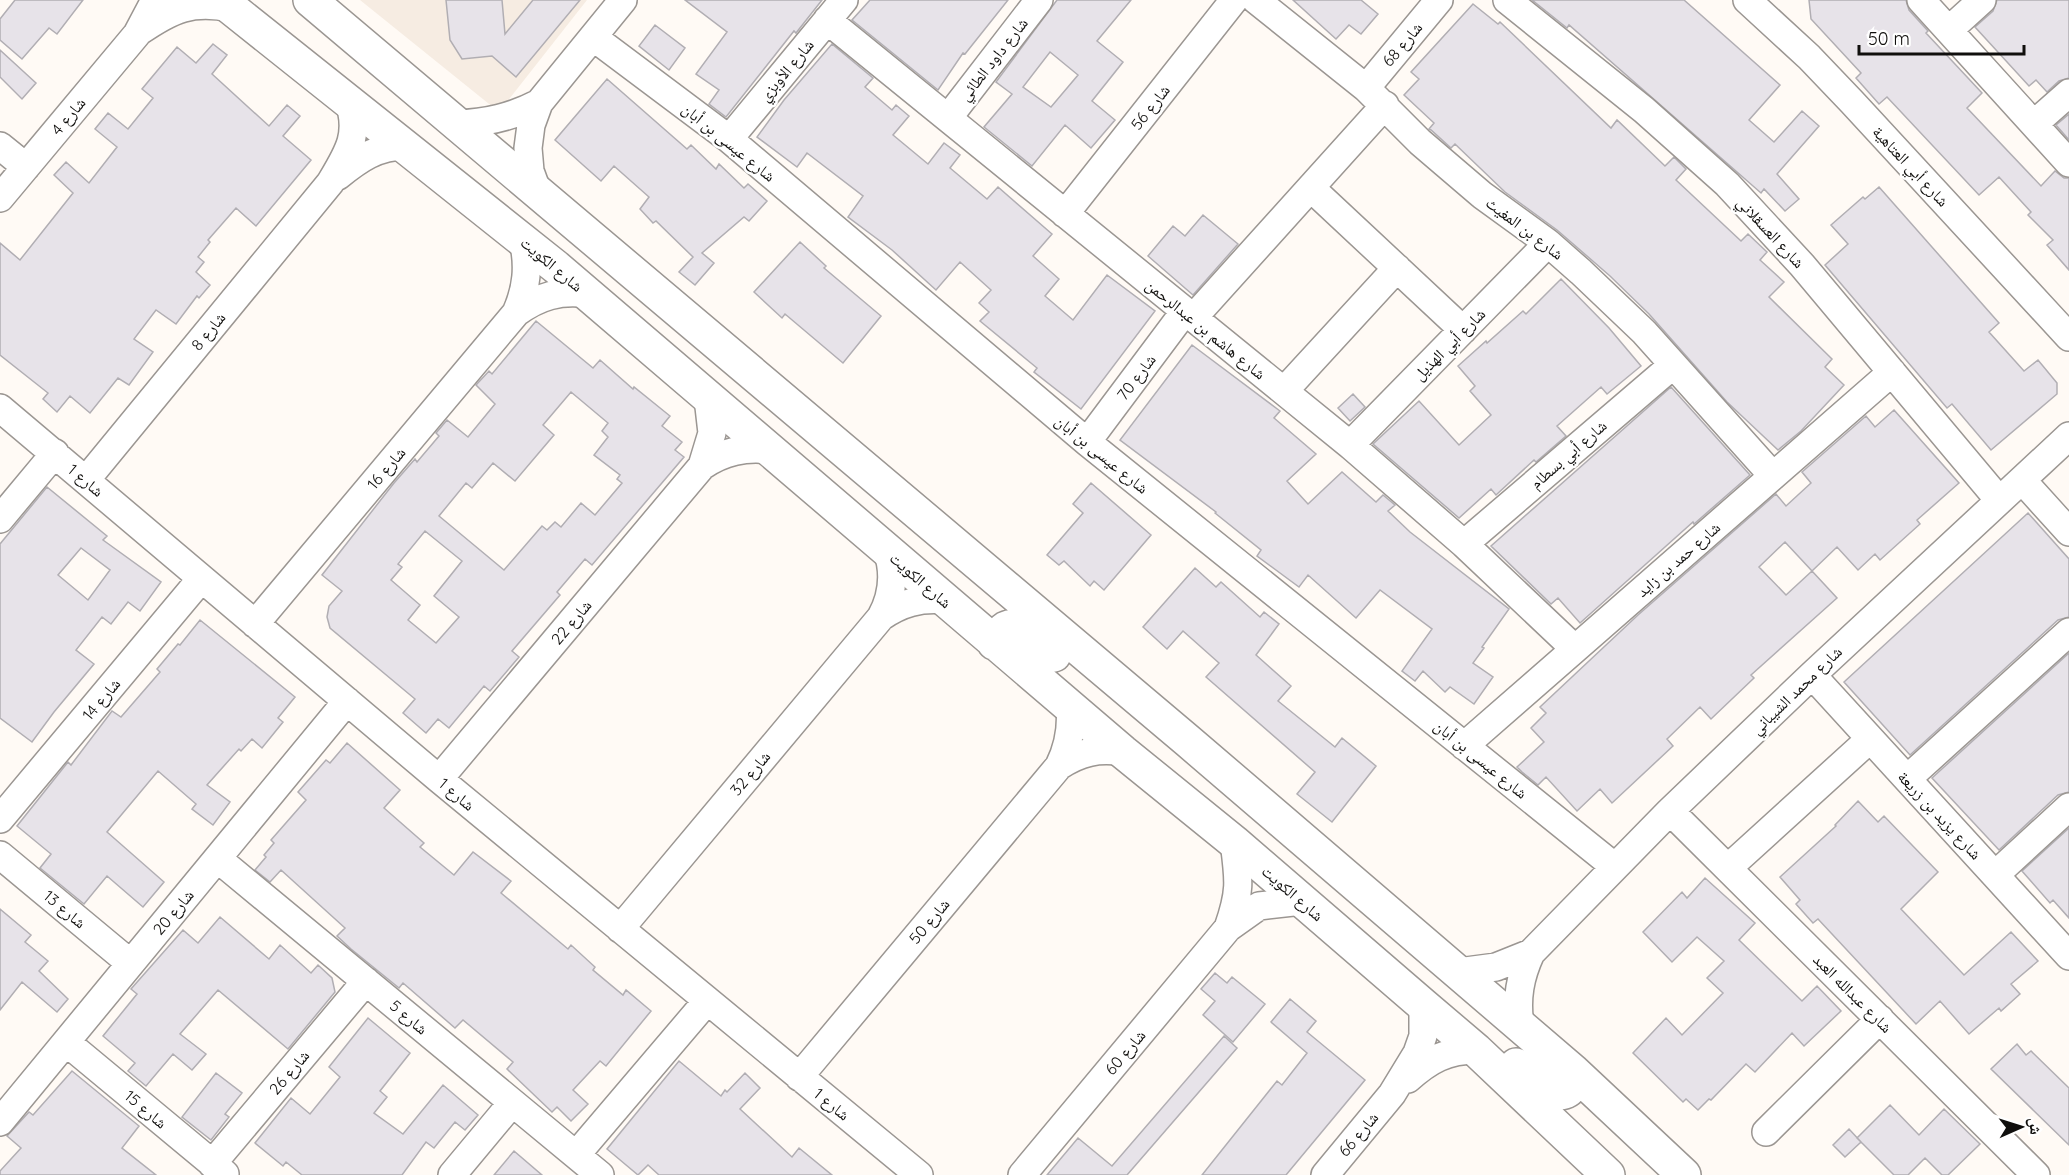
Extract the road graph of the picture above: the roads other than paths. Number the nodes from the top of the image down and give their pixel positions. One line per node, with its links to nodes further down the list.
1 (155, 0): 15 (street, شارع 4)
2 (310, 0): 22 (main road)
3 (623, 0): 16 (street)
4 (1039, 0): 21 (street, شارع داود الطائي)
5 (1234, 0): 33 (street, شارع 56)
6 (1256, 0): 18 (street, شارع بن المغيث)
7 (1439, 0): 18 (street, شارع 68)
8 (1507, 0): 44 (street, شارع العسقلاني)
9 (1921, 0): 14 (street)
10 (1982, 0): 14 (street)
11 (226, 4): 15 (street, شارع 4); 19 (main road, شارع الكويت)
12 (1764, 5): 41 (street, شارع أبي العتاهية)
13 (836, 10): 21 (street, شارع هاشم بن عبدالرحمن); 24 (street, شارع الأوبزي)
14 (1949, 30): 23 (street)
15 (137, 34): 28 (street, شارع 4)
16 (592, 37): 20 (street); 24 (street, شارع عيسى بن أبان)
17 (2069, 93): 23 (street)
18 (1376, 97): 30 (street, شارع 68); 35 (street, شارع بن المغيث)
19 (348, 99): 26 (main road, شارع الكويت); 29 (street, شارع 8)
20 (539, 103): 22 (street); 31 (street)
21 (948, 118): 33 (street, شارع هاشم بن عبدالرحمن)
22 (456, 124): 31 (main road)
23 (2034, 124): 27 (street)
24 (729, 139): 49 (street, شارع عيسى بن أبان)
25 (0, 146): 28 (street)
26 (406, 146): 29 (street, شارع 8); 34 (main road, شارع الكويت)
27 (2069, 163)
28 (26, 167): 32 (street, شارع 4)
29 (330, 183): 55 (street, شارع 8)
30 (1311, 188): 36 (street); 39 (street, شارع 70)
31 (538, 193): 42 (main road)
32 (0, 198)
33 (1065, 214): 39 (street, شارع هاشم بن عبدالرحمن)
34 (523, 240): 37 (main road, شارع الكويت); 38 (street, شارع 16)
35 (1548, 243): 40 (street, شارع أبي الهذيل); 43 (street, شارع بن المغيث)
36 (1397, 268): 40 (street); 45 (street)
37 (589, 294): 38 (street, شارع 16); 42 (main road); 46 (main road, شارع الكويت)
38 (516, 313): 65 (street, شارع 16)
39 (1189, 315): 45 (street, شارع هاشم بن عبدالرحمن); 49 (street, شارع 70)
40 (1463, 330): 50 (street, شارع أبي الهذيل)
41 (2069, 337)
42 (714, 341): 73 (main road)
43 (1673, 365): 54 (street, شارع بن المغيث); 60 (street, شارع أبي بسطام)
44 (1892, 372): 54 (street, شارع حمد بن زايد); 57 (street, شارع العسقلاني)
45 (1284, 391): 50 (street, شارع هاشم بن عبدالرحمن)
46 (708, 398): 51 (main road, شارع الكويت); 53 (street, شارع 22)
47 (0, 408): 52 (street, شارع 1)
48 (2069, 436): 56 (street, شارع محمد الشيباني)
49 (1087, 442): 74 (street, شارع عيسى بن أبان)
50 (1350, 445): 60 (street, شارع هاشم بن عبدالرحمن)
51 (771, 450): 53 (street, شارع 22); 61 (main road, شارع الكويت)
52 (55, 453): 55 (street, شارع 1); 58 (street)
53 (702, 466): 77 (street, شارع 22)
54 (1773, 476): 68 (street, شارع حمد بن زايد)
55 (86, 480): 62 (street, شارع 1)
56 (2022, 480): 57 (street, شارع محمد الشيباني); 59 (street)
57 (2000, 500): 69 (street, شارع محمد الشيباني)
58 (0, 519)
59 (2069, 532)
60 (1464, 544): 68 (street, شارع هاشم بن عبدالرحمن)
61 (887, 550): 63 (main road, شارع الكويت); 64 (street, شارع 32)
62 (201, 579): 65 (street, شارع 1); 81 (street, شارع 14)
63 (944, 600): 64 (street, شارع 32); 67 (main road, شارع الكويت)
64 (881, 617): 90 (street, شارع 32)
65 (255, 624): 70 (street, شارع 1)
66 (2069, 632): 78 (street)
67 (994, 643): 71 (main road, شارع الكويت); 73 (main road)
68 (1575, 649): 74 (street, شارع حمد بن زايد)
69 (1812, 675): 72 (street, شارع يزيد بن زريعة); 80 (street, شارع محمد الشيباني)
70 (347, 701): 77 (street, شارع 1); 84 (street, شارع 20)
71 (1070, 706): 75 (main road, شارع الكويت); 76 (street, شارع 50)
72 (1870, 739): 78 (street, شارع يزيد بن زريعة); 86 (street)
73 (1188, 741): 94 (main road)
74 (1464, 746): 85 (street, شارع عيسى بن أبان)
75 (1123, 752): 76 (street, شارع 50); 82 (main road, شارع الكويت)
76 (1059, 766): 103 (street, شارع 50)
77 (439, 779): 90 (street, شارع 1)
78 (1907, 779): 87 (street, شارع يزيد بن زريعة)
79 (2069, 807): 87 (street)
80 (1671, 811): 85 (street, شارع محمد الشيباني); 86 (street, شارع عبدالله العبد)
81 (0, 819)
82 (1234, 842): 88 (main road, شارع الكويت); 89 (street, شارع 60)
83 (0, 855): 93 (street, شارع 13)
84 (218, 859): 93 (street, شارع 20); 95 (street, شارع 5)
85 (1616, 867): 91 (street, شارع محمد الشيباني)
86 (1728, 867): 98 (street, شارع عبدالله العبد)
87 (1995, 875): 92 (street, شارع يزيد بن زريعة)
88 (1302, 902): 89 (street, شارع 60); 97 (main road, شارع الكويت)
89 (1228, 928): 114 (street, شارع 60)
90 (620, 929): 96 (street, شارع 1)
91 (1531, 953): 94 (street, شارع محمد الشيباني); 99 (street, شارع محمد الشيباني)
92 (2069, 956)
93 (130, 963): 100 (street, شارع 20)
94 (1458, 972): 99 (main road)
95 (366, 981): 105 (street, شارع 5); 109 (street, شارع 26)
96 (707, 1001): 103 (street, شارع 1); 108 (street)
97 (1423, 1005): 101 (main road, شارع الكويت); 104 (street, شارع 66)
98 (1880, 1019): 107 (street); 117 (street, شارع عبدالله العبد)
99 (1520, 1025): 102 (main road)
100 (66, 1042): 106 (street, شارع 20); 109 (street, شارع 15)
101 (1476, 1050): 102 (main road); 104 (street, شارع 66); 110 (main road, شارع الكويت)
102 (1573, 1071): 116 (main road)
103 (799, 1077): 113 (street, شارع 1)
104 (1392, 1094): 115 (street, شارع 66)
105 (512, 1103): 108 (street, شارع 5); 111 (street)
106 (3, 1112)
107 (1766, 1132)
108 (576, 1155): 112 (street, شارع 5)
109 (219, 1169)
110 (1597, 1169)
111 (453, 1175)
112 (600, 1175)
113 (919, 1175)
114 (1022, 1175)
115 (1325, 1175)
116 (1684, 1175)
117 (2036, 1175)

